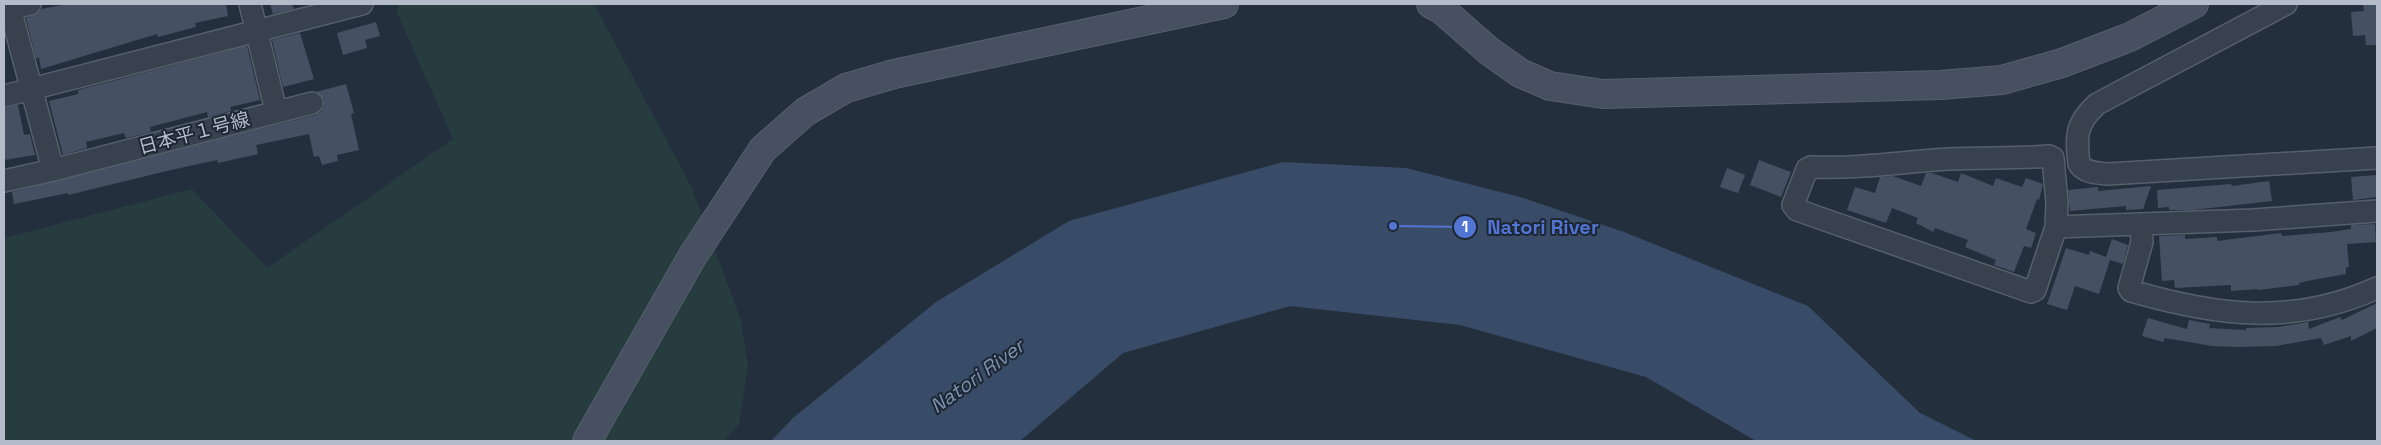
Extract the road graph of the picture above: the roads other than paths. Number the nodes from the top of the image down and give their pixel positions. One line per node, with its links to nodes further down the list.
1 (250, 4): 8 (street)
2 (362, 4): 8 (street)
3 (1224, 4): 20 (street)
4 (1431, 4): 5 (street)
5 (2194, 4)
6 (2286, 4): 13 (street)
7 (13, 7): 9 (street)
8 (257, 33): 9 (street); 12 (street)
9 (32, 90): 10 (street); 14 (street)
10 (4, 96)
11 (312, 103): 12 (street, 日本平１号線)
12 (276, 111): 14 (street, 日本平１号線)
13 (2377, 158)
14 (53, 170): 15 (street, 日本平１号線)
15 (4, 181)
16 (2377, 211): 17 (street)
17 (2141, 224): 18 (street); 19 (street)
18 (2056, 227): 18 (street)
19 (2377, 288)
20 (587, 441)

